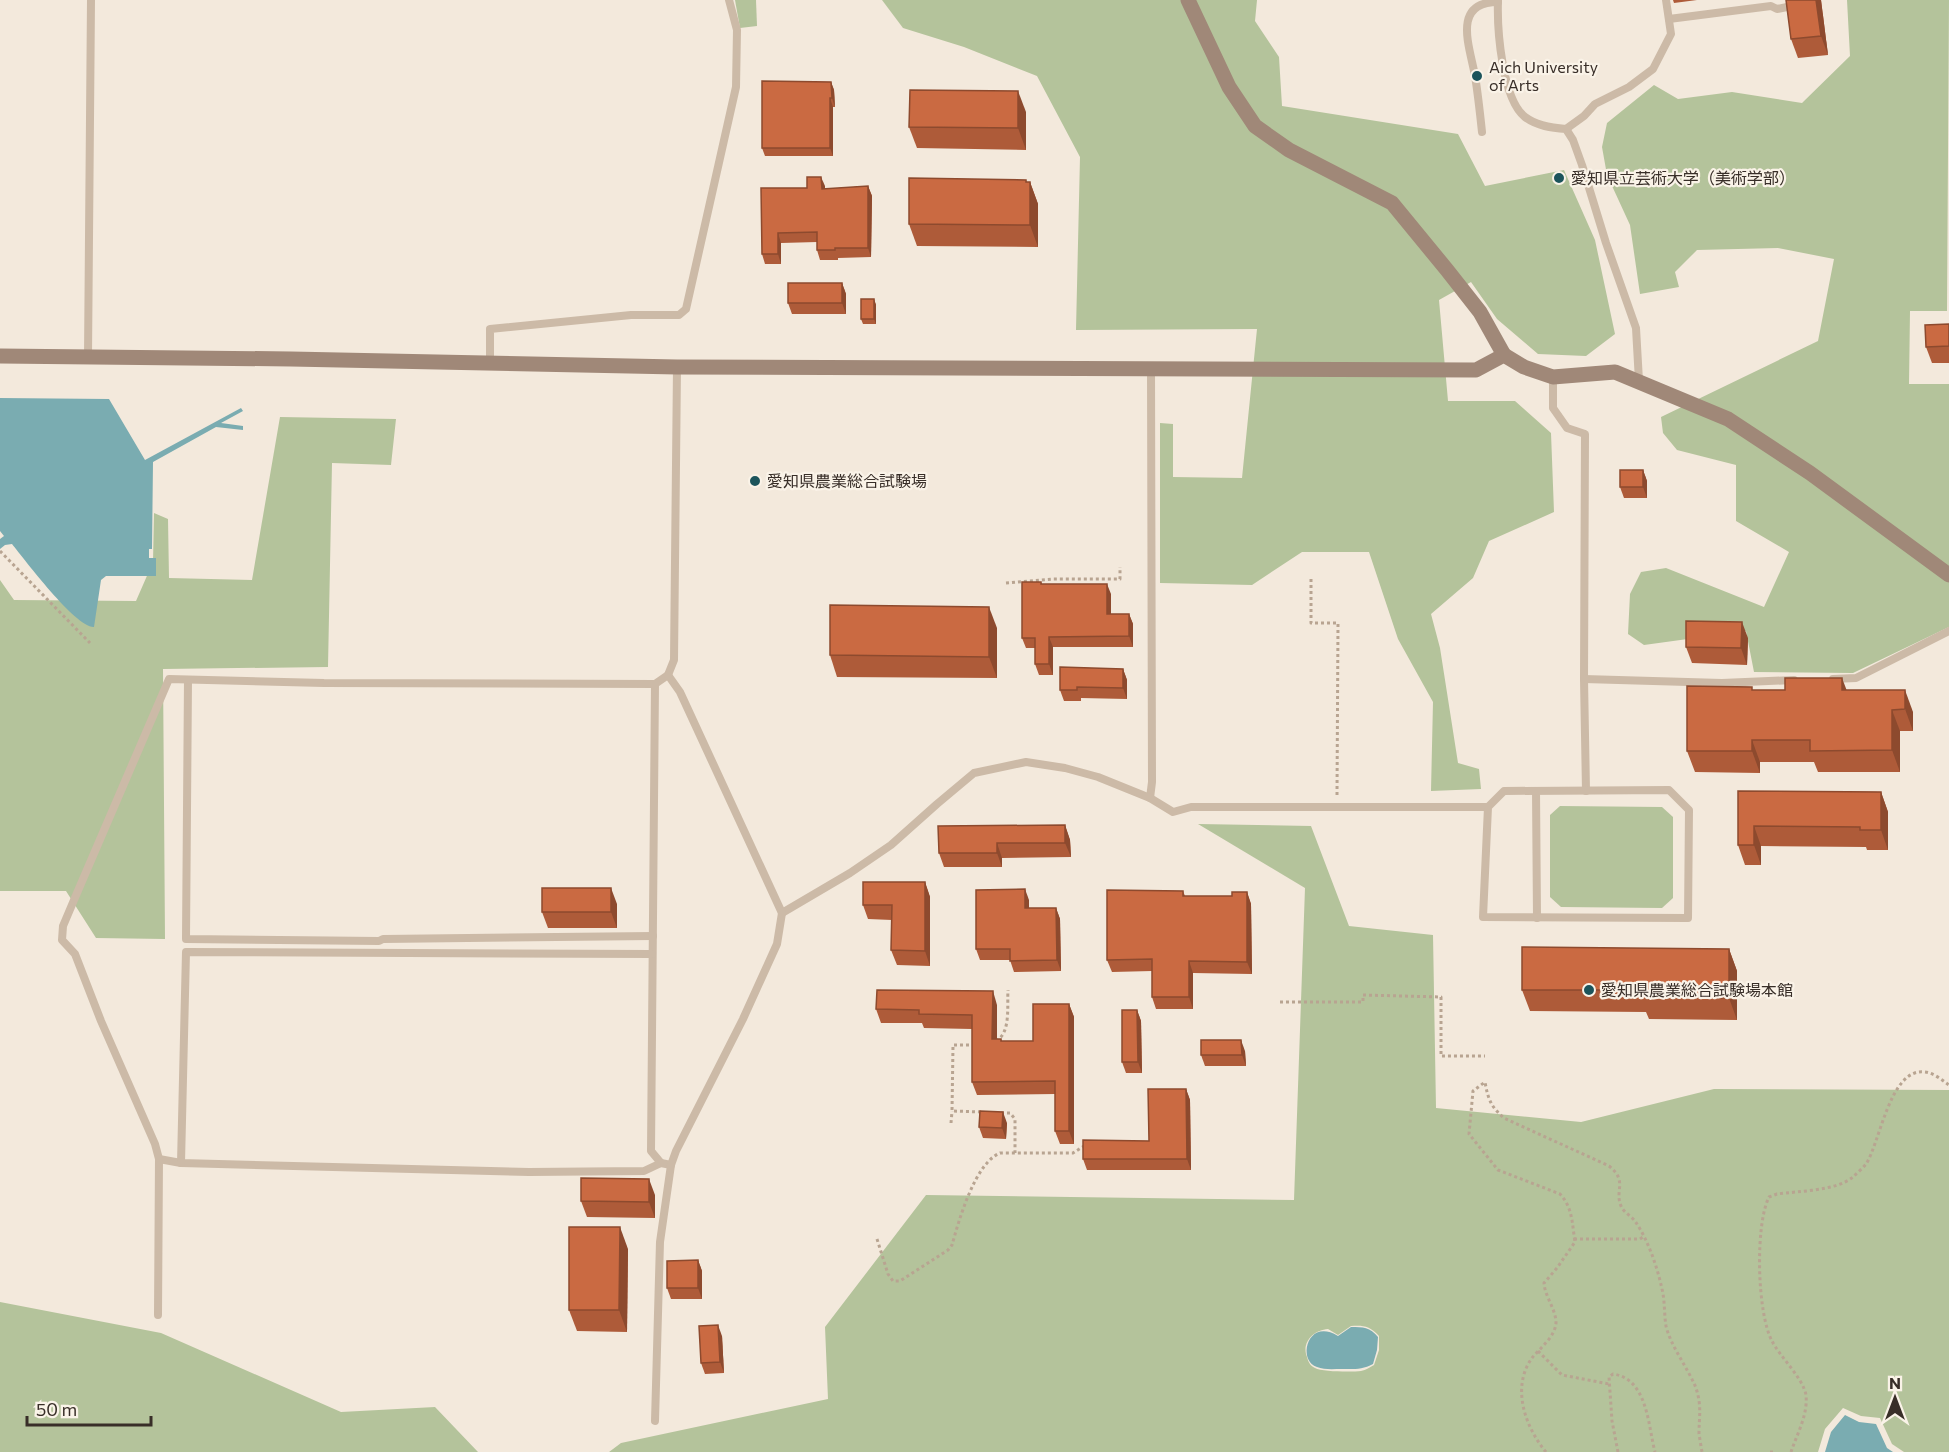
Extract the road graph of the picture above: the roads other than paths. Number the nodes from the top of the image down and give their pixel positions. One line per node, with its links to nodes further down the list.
1 (91, 0): 12 (lane)
2 (729, 0): 13 (lane)
3 (1188, 0): 10 (street)
4 (1666, 0): 7 (lane)
5 (1498, 1): 8 (lane); 9 (lane)
6 (1792, 6): 7 (lane)
7 (1669, 19): 8 (lane)
8 (1566, 129): 17 (lane)
9 (1482, 132)
10 (1503, 355): 15 (street); 16 (street)
11 (0, 356): 12 (street)
12 (88, 357): 13 (street)
13 (490, 364): 14 (street)
14 (677, 367): 15 (street); 20 (lane)
15 (1152, 368): 28 (lane)
16 (1552, 377): 17 (street); 21 (lane)
17 (1639, 381): 18 (street)
18 (1949, 575)
19 (1949, 631): 22 (lane)
20 (668, 675): 25 (lane); 30 (lane)
21 (1584, 679): 24 (lane); 27 (lane)
22 (1822, 679)
23 (188, 680): 25 (lane); 32 (lane); 34 (lane)
24 (1800, 680)
25 (655, 684): 32 (lane)
26 (1536, 791): 27 (lane); 29 (lane); 31 (lane)
27 (1586, 791): 31 (lane)
28 (1150, 798): 29 (lane); 30 (lane)
29 (1488, 807): 31 (lane)
30 (782, 913): 37 (lane)
31 (1537, 918)
32 (653, 936): 33 (lane)
33 (652, 954): 35 (lane); 36 (lane)
34 (159, 1159): 35 (lane); 38 (lane)
35 (181, 1163): 36 (lane)
36 (662, 1163): 37 (lane)
37 (671, 1165): 39 (lane)
38 (158, 1315)
39 (655, 1421)

